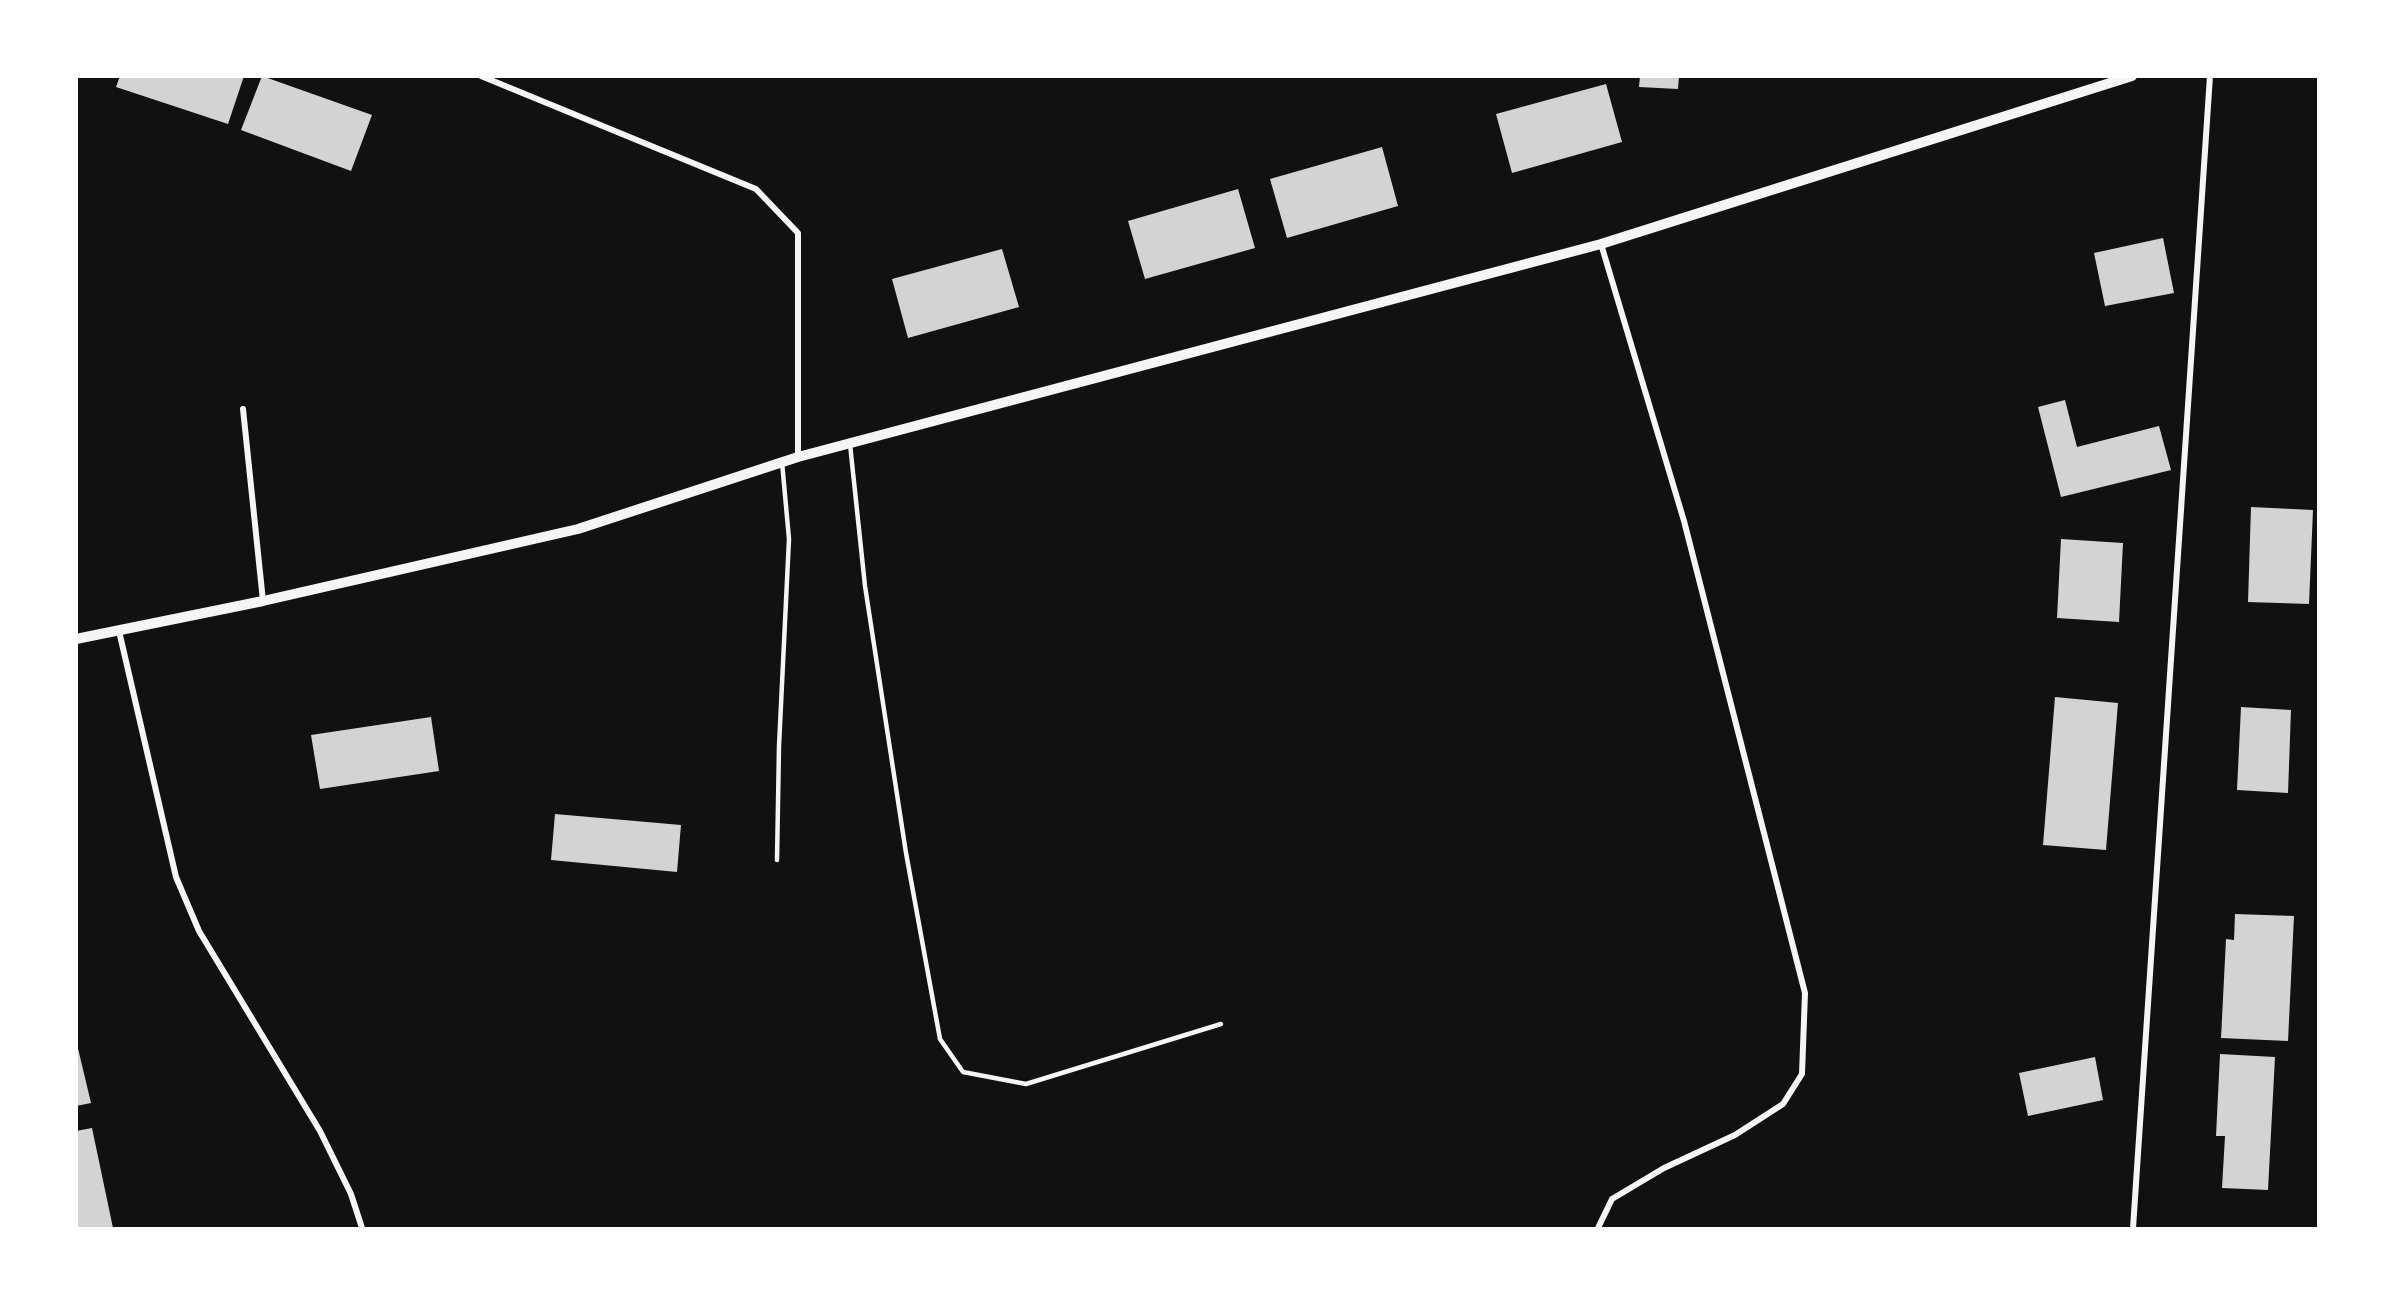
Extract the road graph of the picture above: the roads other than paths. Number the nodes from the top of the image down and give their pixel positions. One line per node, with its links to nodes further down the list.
1 (481, 76): 7 (street)
2 (2132, 76): 4 (street)
3 (2210, 76): 16 (street)
4 (1600, 244): 6 (street); 15 (street)
5 (243, 409): 9 (street)
6 (850, 444): 7 (street); 13 (lane)
7 (798, 457): 8 (street)
8 (782, 462): 9 (street); 12 (lane)
9 (263, 601): 10 (street)
10 (119, 632): 11 (street); 14 (street)
11 (76, 639)
12 (777, 860)
13 (1221, 1024)
14 (362, 1228)
15 (1598, 1228)
16 (2133, 1228)

